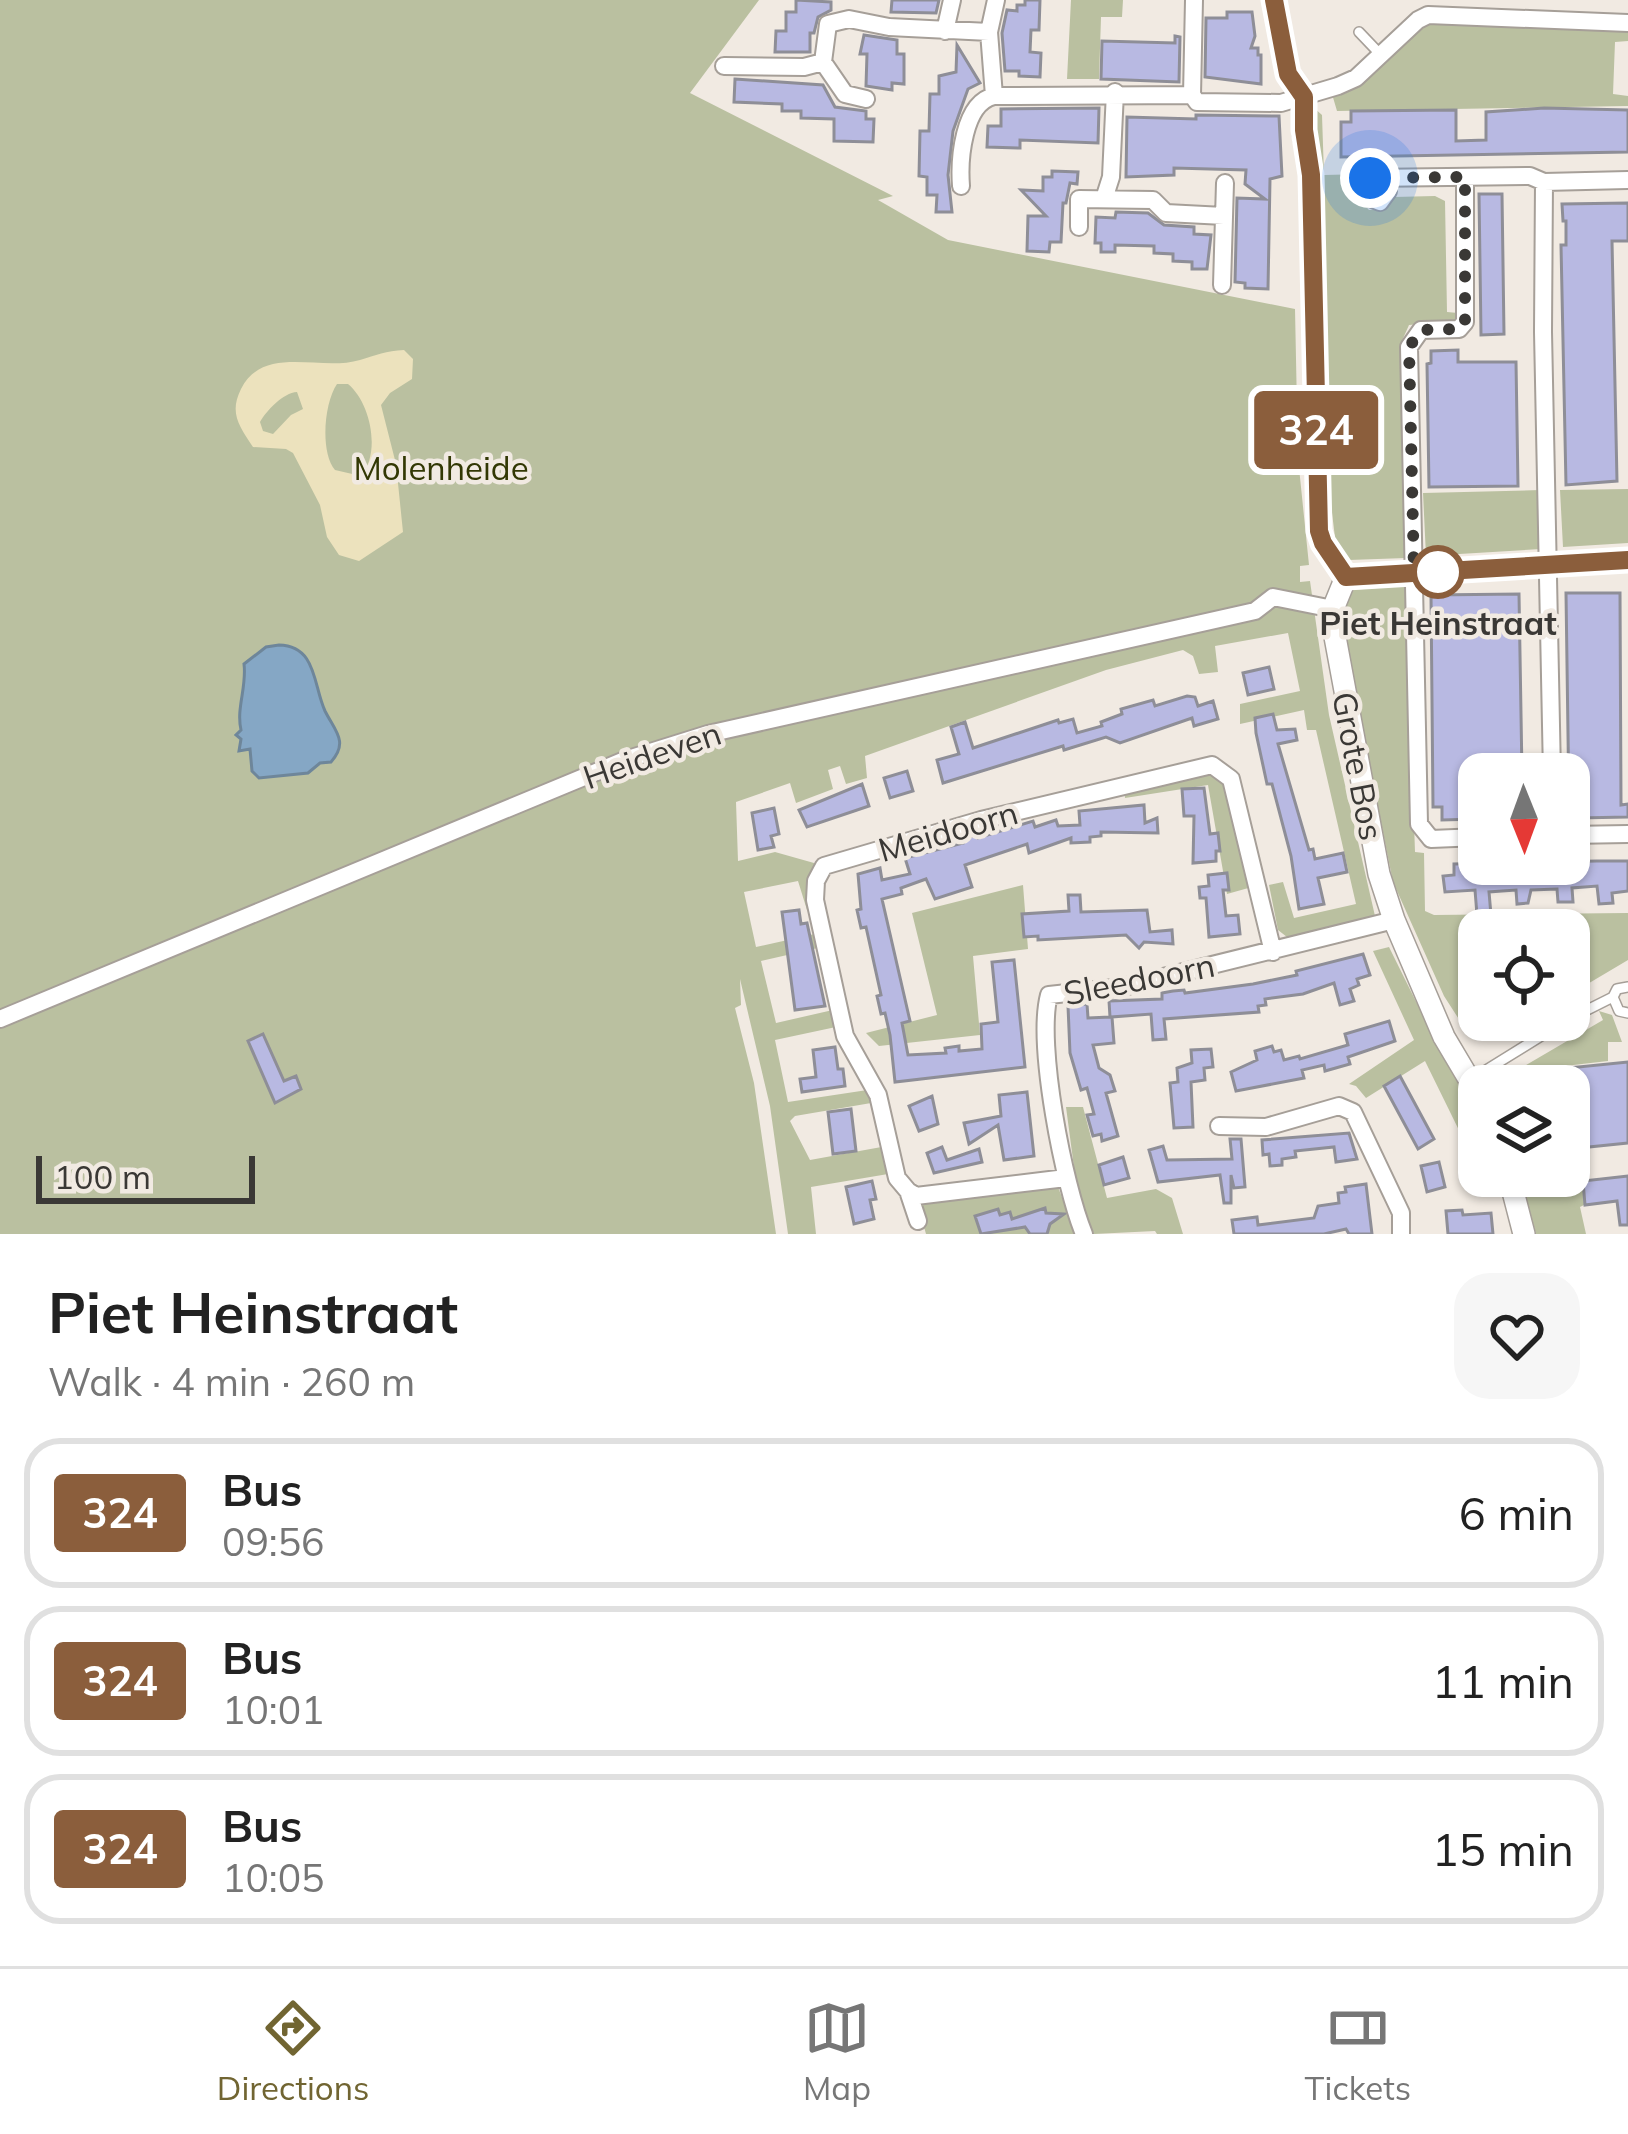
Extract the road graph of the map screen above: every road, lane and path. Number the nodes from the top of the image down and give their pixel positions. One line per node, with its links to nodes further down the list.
1 (952, 0): 7 (street)
2 (996, 0): 8 (street)
3 (1194, 0): 14 (street)
4 (1274, 0): 16 (street)
5 (849, 9): 7 (street); 11 (street)
6 (1628, 23): 10 (street)
7 (945, 31): 8 (street)
8 (989, 32): 15 (street)
9 (1359, 32): 10 (lane)
10 (1380, 54): 16 (street)
11 (823, 62): 12 (street); 17 (street)
12 (724, 66)
13 (1115, 92): 14 (street); 15 (street); 24 (street)
14 (1192, 95): 16 (street)
15 (994, 96): 23 (street)
16 (1304, 97): 31 (street)
17 (866, 99)
18 (1465, 177): 19 (street); 21 (street); 30 (street)
19 (1388, 178)
20 (1628, 180): 21 (street)
21 (1544, 182): 29 (street)
22 (1225, 183): 25 (street)
23 (961, 186)
24 (1104, 199): 25 (street); 26 (street)
25 (1224, 217): 27 (street)
26 (1079, 226)
27 (1222, 285)
28 (1628, 560): 29 (street)
29 (1547, 566): 30 (street); 33 (street)
30 (1414, 573): 31 (street); 36 (street)
31 (1346, 577): 32 (street, Grote Bos)
32 (1333, 609): 37 (street, Grote Bos); 43 (street, Heideven)
33 (1551, 753)
34 (1628, 834): 35 (street)
35 (1590, 835)
36 (1458, 838)
37 (1394, 920): 38 (street, Sleedoorn); 45 (street, Grote Bos)
38 (1273, 952): 48 (street, Sleedoorn); 49 (street, Meidoorn)
39 (1628, 987): 40 (lane)
40 (1613, 997): 41 (lane); 42 (lane)
41 (1590, 1009)
42 (1628, 1012)
43 (0, 1019)
44 (1539, 1041): 46 (lane)
45 (1460, 1065)
46 (1506, 1065)
47 (1219, 1126): 53 (street)
48 (1066, 1178): 49 (street); 52 (street, Sleedoorn)
49 (908, 1191): 51 (street, Meidoorn)
50 (1514, 1197): 54 (street)
51 (918, 1222)
52 (1084, 1234)
53 (1401, 1234)
54 (1524, 1234)

